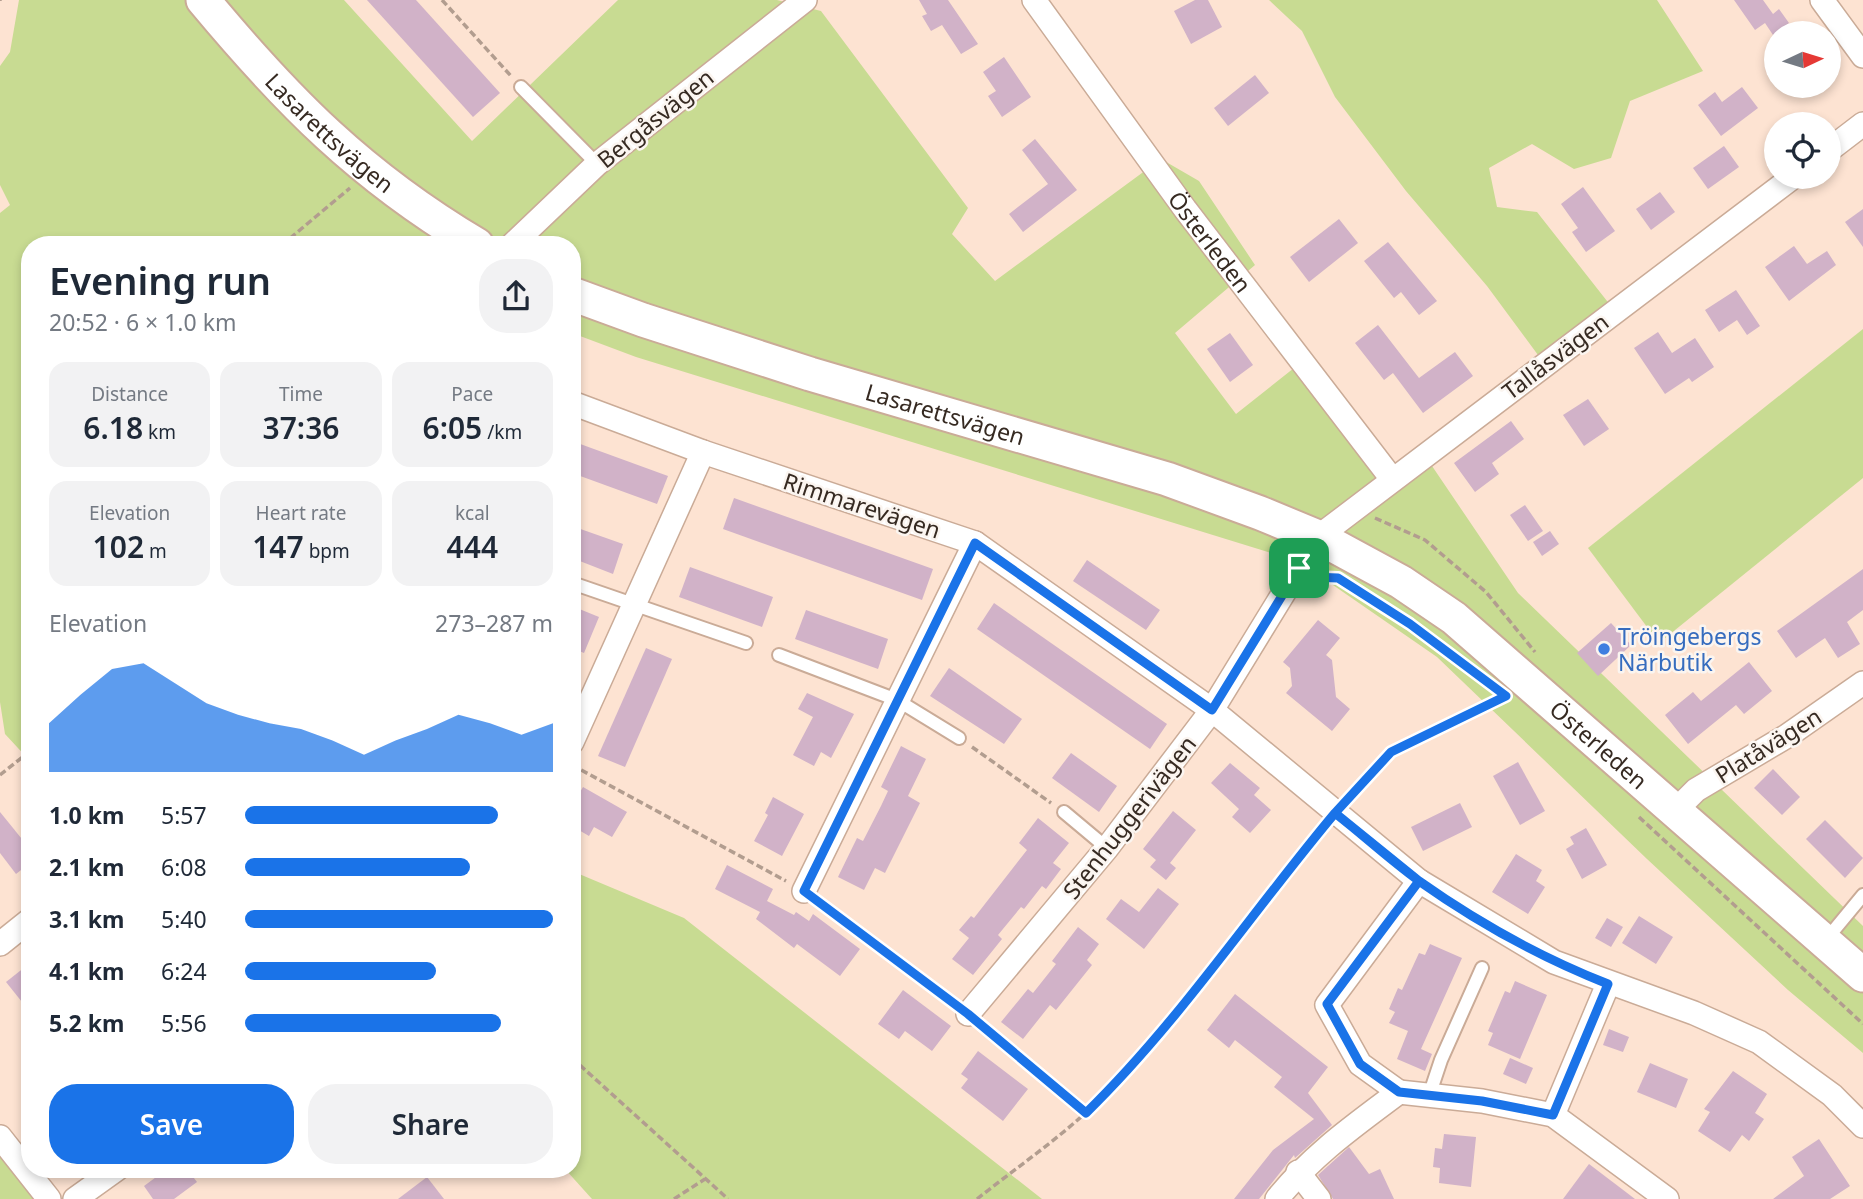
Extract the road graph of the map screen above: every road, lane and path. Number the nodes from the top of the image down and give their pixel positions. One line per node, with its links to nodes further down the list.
1 (203, 0): 14 (street, Lasarettsvägen)
2 (442, 0): 7 (path)
3 (805, 0): 10 (street, Bergåsvägen)
4 (1034, 0): 19 (street, Österleden)
5 (1822, 0): 6 (street)
6 (1863, 56)
7 (521, 88): 10 (lane)
8 (1863, 124): 9 (street)
9 (1841, 141)
10 (597, 164): 15 (street, Bergåsvägen)
11 (354, 184): 13 (path)
12 (1777, 189): 19 (street, Tallåsvägen)
13 (293, 236)
14 (463, 236)
15 (521, 236)
16 (581, 296): 20 (street, Lasarettsvägen)
17 (581, 406): 18 (street, Rimmarevägen)
18 (703, 452): 21 (street, Rimmarevägen); 24 (street)
19 (1392, 478): 20 (street, Tallåsvägen)
20 (1318, 537): 22 (street, Stenhuggerivägen); 37 (street, Österleden)
21 (975, 543): 30 (street); 31 (street, Rimmarevägen)
22 (1299, 568): 27 (path); 31 (street, Stenhuggerivägen)
23 (581, 586): 24 (lane)
24 (635, 605): 25 (lane); 32 (street)
25 (746, 643)
26 (779, 655): 30 (lane)
27 (1474, 672)
28 (1863, 683): 37 (street, Platåvägen)
29 (1495, 688): 39 (path)
30 (897, 700): 33 (lane); 43 (street)
31 (1212, 710): 39 (street, Rimmarevägen); 41 (street, Stenhuggerivägen)
32 (581, 722)
33 (959, 738): 38 (path)
34 (21, 758): 36 (path)
35 (581, 770): 43 (path)
36 (1, 772)
37 (1675, 811): 46 (street, Österleden)
38 (1064, 813): 41 (lane)
39 (1335, 813): 42 (street, Rimmarevägen); 56 (path)
40 (1636, 813): 52 (path)
41 (1107, 848): 51 (street, Stenhuggerivägen)
42 (1419, 881): 50 (street, Rimmarevägen); 54 (street)
43 (804, 891): 51 (path)
44 (1863, 895): 46 (lane)
45 (21, 927): 47 (street)
46 (1824, 942): 49 (street, Österleden)
47 (0, 944)
48 (1482, 968): 55 (lane)
49 (1863, 975)
50 (1608, 984): 57 (street); 58 (street, Rimmarevägen)
51 (968, 1014): 56 (path)
52 (1863, 1024)
53 (581, 1066): 64 (path)
54 (1399, 1092): 55 (street); 61 (street)
55 (1429, 1096): 57 (street)
56 (1086, 1113): 69 (path)
57 (1553, 1115): 72 (street)
58 (1863, 1126)
59 (0, 1137): 60 (street)
60 (21, 1164)
61 (1298, 1172): 70 (street); 71 (street)
62 (32, 1178): 65 (street)
63 (104, 1178): 66 (street)
64 (705, 1179): 67 (path); 68 (path)
65 (49, 1199)
66 (75, 1199)
67 (674, 1199)
68 (728, 1199)
69 (977, 1199)
70 (1277, 1199)
71 (1319, 1199)
72 (1667, 1199)

